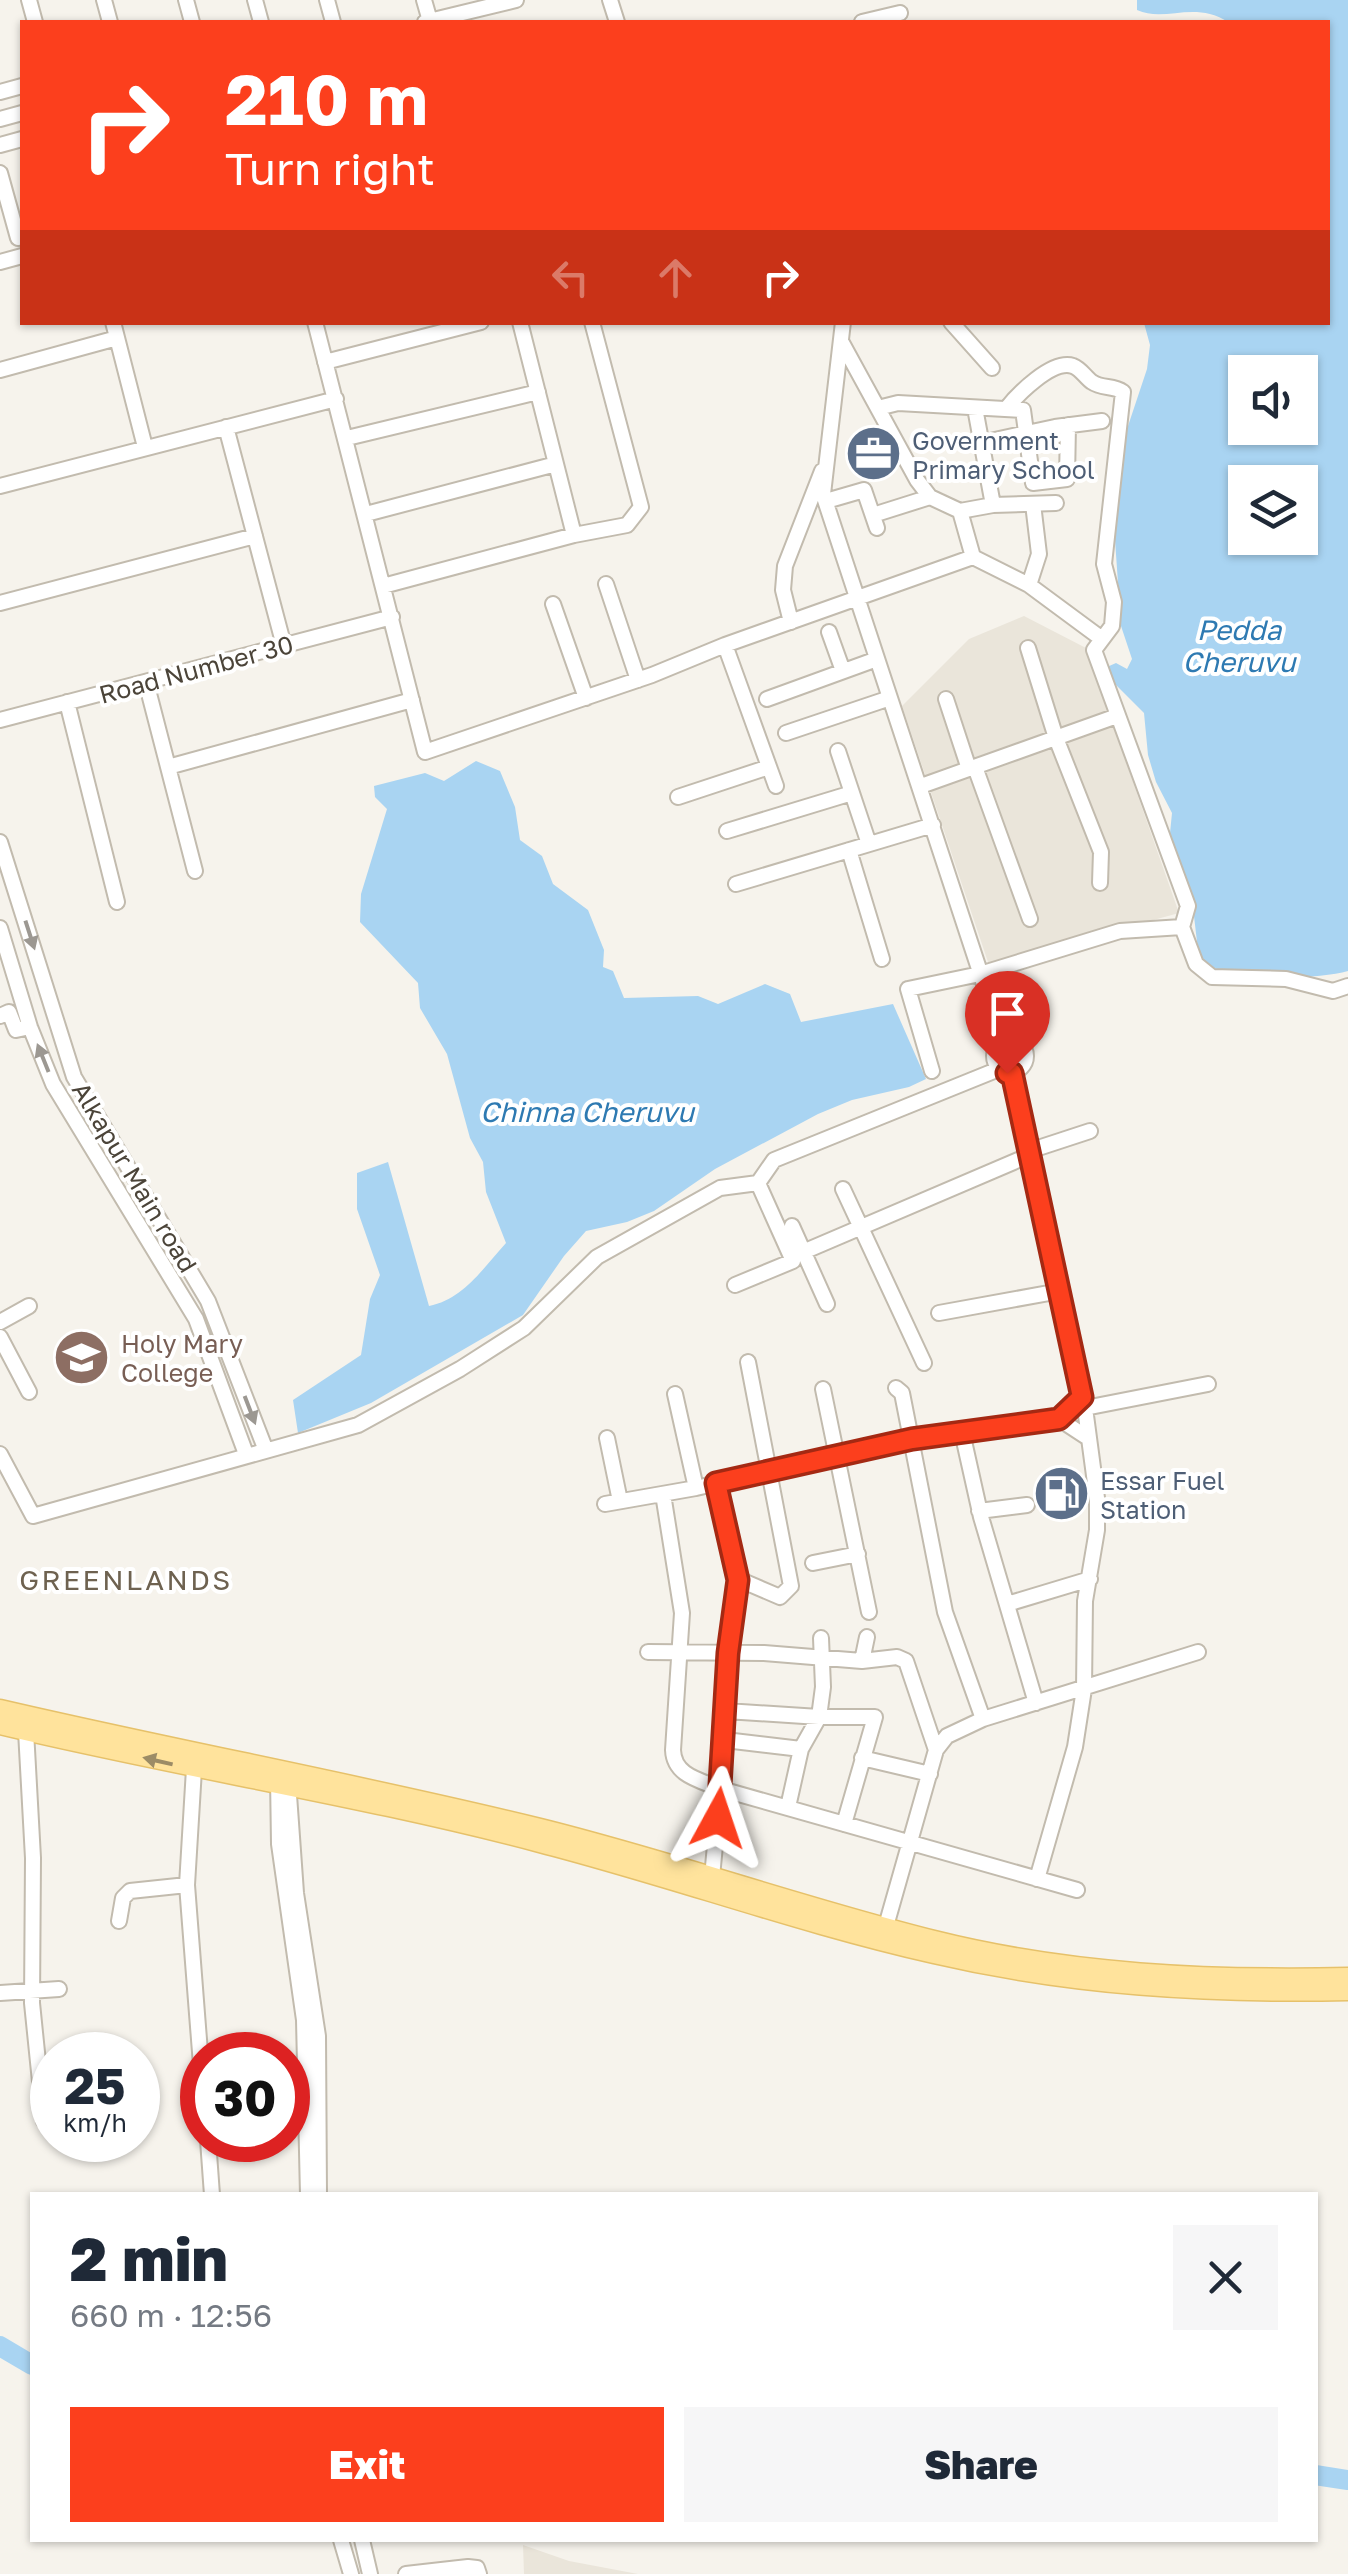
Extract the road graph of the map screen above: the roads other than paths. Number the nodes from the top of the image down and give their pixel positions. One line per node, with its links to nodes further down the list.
1 (513, 0): 3 (street)
2 (900, 12): 4 (street)
3 (435, 20)
4 (870, 20)
5 (0, 173): 6 (street)
6 (20, 237): 7 (street)
7 (0, 243)
8 (115, 325): 15 (street)
9 (316, 325): 17 (street)
10 (469, 325): 17 (street)
11 (521, 325): 20 (street)
12 (593, 325): 43 (street)
13 (843, 325): 16 (street)
14 (953, 325): 18 (street)
15 (117, 338): 19 (street); 31 (street)
16 (841, 341): 22 (street); 32 (street)
17 (326, 362): 21 (street)
18 (992, 368)
19 (0, 370)
20 (538, 392): 29 (street); 33 (street)
21 (336, 399): 27 (street); 29 (street)
22 (878, 408): 23 (street); 35 (street)
23 (975, 408): 24 (street); 30 (street)
24 (1006, 409): 28 (street); 54 (street)
25 (1102, 421): 26 (street)
26 (1068, 425): 28 (street); 28 (street)
27 (226, 427): 31 (street); 42 (street)
28 (1026, 434): 30 (street)
29 (346, 438): 41 (street)
30 (982, 443): 39 (street)
31 (145, 447): 34 (street)
32 (827, 461): 36 (street); 52 (street)
33 (556, 464): 41 (street); 43 (street)
34 (0, 486)
35 (930, 497): 36 (street); 40 (street)
36 (826, 502): 48 (street)
37 (1056, 503): 38 (street)
38 (1034, 504): 39 (street); 46 (street)
39 (993, 505): 40 (street)
40 (960, 511): 44 (street)
41 (366, 514): 47 (street)
42 (255, 536): 49 (street); 56 (street)
43 (574, 536): 47 (street)
44 (973, 556): 46 (street); 48 (street)
45 (606, 584): 60 (street)
46 (1029, 585): 54 (street)
47 (384, 586): 51 (street)
48 (856, 598): 52 (street); 58 (street)
49 (0, 603)
50 (553, 604): 62 (street)
51 (392, 617): 56 (street, Road Number 30); 65 (street)
52 (791, 622): 55 (street)
53 (829, 632): 59 (street)
54 (1102, 639): 68 (street)
55 (725, 645): 60 (street); 74 (street)
56 (284, 646): 61 (street, Road Number 30)
57 (1028, 648): 71 (street)
58 (876, 659): 59 (street); 63 (street)
59 (844, 671): 64 (street)
60 (638, 680): 62 (street)
61 (146, 682): 67 (street, Road Number 30); 73 (street)
62 (586, 698): 65 (street)
63 (890, 698): 70 (street); 77 (street)
64 (767, 699)
65 (412, 700): 73 (street)
66 (946, 700): 75 (street)
67 (67, 702): 69 (street, Road Number 30); 88 (street)
68 (1118, 716): 71 (street); 90 (street)
69 (0, 720)
70 (786, 733)
71 (1056, 738): 75 (street); 86 (street)
72 (838, 751): 78 (street)
73 (168, 767): 85 (street)
74 (768, 767): 76 (street); 79 (street)
75 (972, 768): 77 (street); 89 (street)
76 (776, 786)
77 (922, 786): 80 (street)
78 (852, 793): 81 (street); 83 (street)
79 (678, 797)
80 (933, 825): 83 (street); 93 (street)
81 (727, 831)
82 (0, 842): 100 (street, Alkapur Main road, one-way to 100)
83 (869, 844): 84 (street)
84 (849, 850): 87 (street); 92 (street)
85 (196, 871)
86 (1100, 882)
87 (736, 884)
88 (117, 902)
89 (1030, 919)
90 (1182, 927): 93 (street); 94 (street)
91 (1, 934): 96 (street, Alkapur Main road)
92 (882, 959)
93 (980, 974): 97 (street); 98 (street)
94 (1348, 986)
95 (0, 1016): 96 (street)
96 (30, 1026): 101 (street, Alkapur Main road, one-way to 96)
97 (1002, 1042): 99 (street); 99 (street)
98 (932, 1071)
99 (1005, 1071): 103 (street); 104 (street)
100 (78, 1084): 101 (street); 129 (street, Alkapur Main road, one-way to 129)
101 (60, 1096): 131 (street, Alkapur Main road)
102 (1090, 1131): 103 (street)
103 (1029, 1153): 107 (street); 110 (street)
104 (758, 1183): 109 (street); 129 (street)
105 (843, 1189): 107 (street)
106 (792, 1226): 108 (street)
107 (860, 1227): 108 (street); 117 (street)
108 (804, 1252): 111 (street)
109 (735, 1286)
110 (1060, 1292): 113 (street); 123 (street)
111 (827, 1304)
112 (30, 1306): 114 (street)
113 (939, 1314)
114 (0, 1322)
115 (0, 1338): 121 (street)
116 (748, 1362): 133 (street)
117 (924, 1363)
118 (1208, 1384): 123 (street)
119 (824, 1388): 132 (street)
120 (896, 1388): 128 (street)
121 (29, 1392)
122 (675, 1394): 135 (street)
123 (1083, 1402): 124 (street); 127 (street)
124 (1059, 1419): 125 (street); 127 (street)
125 (962, 1432): 128 (street); 138 (street)
126 (607, 1438): 136 (street)
127 (1088, 1438): 141 (street)
128 (912, 1439): 132 (street); 158 (street)
129 (265, 1448): 131 (street)
130 (0, 1454): 131 (street)
131 (246, 1454)
132 (838, 1455): 133 (street); 139 (street)
133 (768, 1471): 134 (street); 142 (street)
134 (716, 1483): 135 (street); 142 (street)
135 (696, 1488): 136 (street)
136 (662, 1494): 148 (street)
137 (1026, 1505): 138 (street)
138 (980, 1510): 143 (street)
139 (858, 1554): 140 (street); 144 (street)
140 (813, 1563)
141 (1090, 1579): 143 (street); 153 (street)
142 (738, 1580): 150 (street)
143 (1007, 1604): 154 (street)
144 (870, 1612)
145 (867, 1637): 152 (street)
146 (821, 1638): 151 (street)
147 (648, 1652): 148 (street)
148 (680, 1652): 150 (street); 168 (street)
149 (1198, 1652): 153 (street)
150 (728, 1653): 151 (street); 156 (street)
151 (821, 1658): 152 (street); 157 (street)
152 (862, 1661): 163 (street)
153 (1084, 1689): 154 (street); 173 (street)
154 (1036, 1702): 158 (street)
155 (0, 1709): 167 (main road)
156 (726, 1711): 157 (street); 161 (street)
157 (819, 1716): 162 (street); 164 (street)
158 (984, 1719): 163 (street)
159 (0, 1724): 160 (main road)
160 (26, 1731): 165 (main road, one-way to 160); 180 (street)
161 (725, 1740): 162 (street); 168 (street)
162 (801, 1748): 169 (street)
163 (936, 1750): 166 (street)
164 (862, 1758): 166 (street); 170 (street)
165 (194, 1769): 167 (main road); 174 (street)
166 (930, 1774): 171 (street)
167 (284, 1776): 172 (main road); 181 (main road); 185 (street)
168 (722, 1790): 169 (street); 172 (street)
169 (788, 1807): 170 (street)
170 (844, 1824): 171 (street)
171 (911, 1843): 173 (street); 177 (street)
172 (712, 1877): 177 (main road)
173 (1036, 1879): 175 (street)
174 (187, 1885): 176 (street); 184 (street)
175 (1076, 1890)
176 (119, 1921)
177 (886, 1926): 178 (main road)
178 (1348, 1977)
179 (59, 1989): 180 (street)
180 (33, 1991): 182 (street); 183 (street)
181 (1348, 1991)
182 (0, 1994)
183 (36, 2032)
184 (198, 2032)
185 (312, 2137): 188 (street); 189 (street)
186 (210, 2162): 187 (street)
187 (212, 2192)
188 (308, 2192)
189 (320, 2192)
190 (342, 2542): 192 (street)
191 (362, 2542): 193 (street)
192 (350, 2574)
193 (370, 2574)
194 (406, 2574): 195 (street)
195 (480, 2574)

